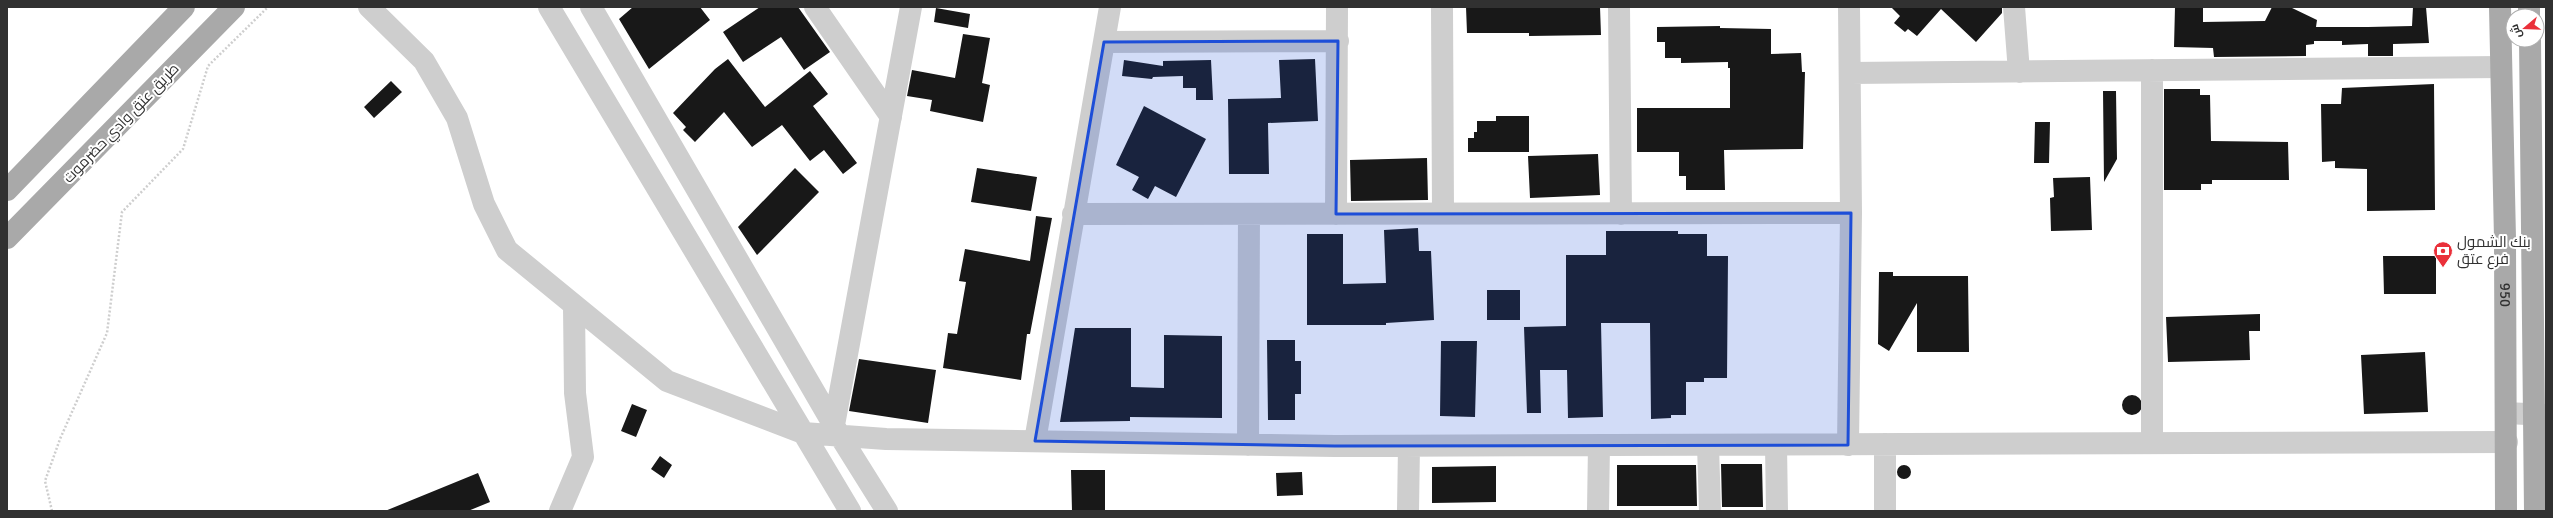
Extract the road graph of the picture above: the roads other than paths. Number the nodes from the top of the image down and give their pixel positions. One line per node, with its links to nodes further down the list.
1 (184, 7): 23 (main road)
2 (234, 7): 30 (main road, طريق عتق وادي حضرموت)
3 (369, 7): 31 (street)
4 (549, 7): 35 (street)
5 (592, 7): 34 (street)
6 (815, 7): 22 (street)
7 (911, 7): 22 (street)
8 (1110, 7): 16 (street)
9 (1337, 7): 15 (street)
10 (1442, 7): 24 (street)
11 (1619, 7): 29 (street)
12 (1849, 7): 21 (street)
13 (2014, 7): 20 (street)
14 (2500, 7): 18 (main road, 950 / 950)
15 (1338, 41): 16 (street); 28 (street)
16 (1104, 42): 26 (street)
17 (2530, 48): 33 (main road, 950)
18 (2502, 67): 19 (street); 32 (main road, 950 / 950)
19 (2152, 70): 20 (street); 38 (street)
20 (2019, 72): 21 (street)
21 (1850, 73): 25 (street)
22 (891, 117): 34 (street)
23 (7, 190)
24 (1444, 213): 28 (street); 29 (street)
25 (1851, 213): 29 (street); 44 (street)
26 (1074, 214): 27 (street); 36 (street)
27 (1249, 214): 28 (street); 40 (street)
28 (1336, 214)
29 (1621, 214)
30 (7, 238)
31 (574, 307): 35 (street); 46 (street)
32 (2506, 413): 33 (street); 37 (main road, 950 / 950)
33 (2540, 415): 55 (main road, 950)
34 (837, 431): 35 (street); 36 (street); 48 (street)
35 (803, 433): 47 (street)
36 (1035, 442): 40 (street)
37 (2507, 442): 38 (street); 54 (main road, 950 / 950)
38 (2152, 443): 39 (street)
39 (1885, 444): 44 (street); 53 (street)
40 (1248, 445): 45 (street)
41 (1599, 445): 42 (street); 45 (street); 50 (street)
42 (1708, 445): 43 (street); 51 (street)
43 (1776, 445): 44 (street); 52 (street)
44 (1848, 445)
45 (1409, 446): 49 (street)
46 (560, 511)
47 (850, 511)
48 (887, 511)
49 (1408, 511)
50 (1598, 511)
51 (1710, 511)
52 (1777, 511)
53 (1885, 511)
54 (2506, 511)
55 (2535, 511)

